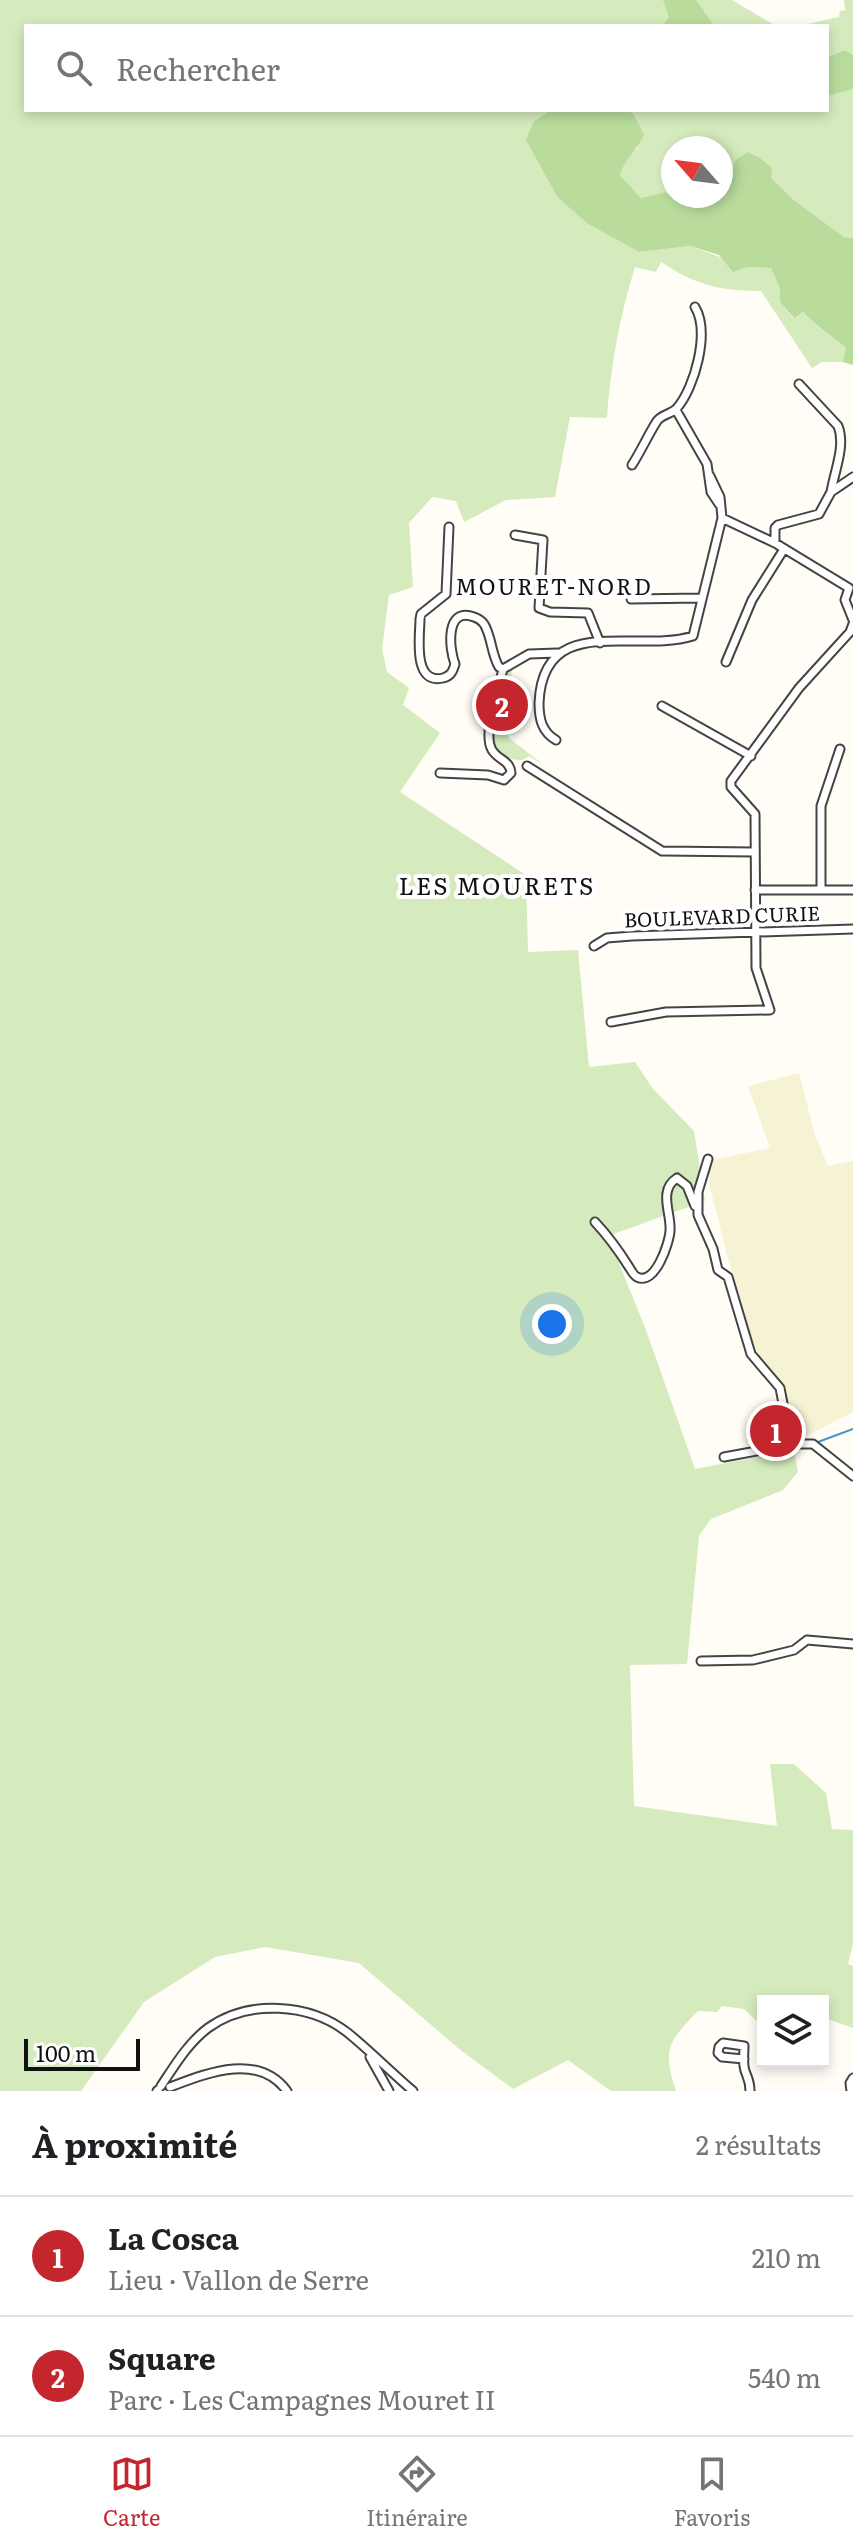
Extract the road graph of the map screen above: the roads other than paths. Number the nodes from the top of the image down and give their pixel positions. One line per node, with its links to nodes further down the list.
1 (695, 307): 3 (street)
2 (799, 384): 6 (street)
3 (676, 410): 4 (street); 7 (street)
4 (632, 465)
5 (853, 477): 6 (street)
6 (831, 492): 10 (street)
7 (722, 518): 10 (street); 13 (street)
8 (449, 527): 19 (street)
9 (515, 535): 16 (street)
10 (775, 543): 11 (street)
11 (784, 549): 12 (street); 18 (street)
12 (851, 586): 15 (street)
13 (701, 598): 14 (street); 16 (street)
14 (631, 599)
15 (853, 622): 23 (street)
16 (600, 643): 17 (street)
17 (558, 653): 19 (street); 21 (street)
18 (726, 662)
19 (503, 669): 25 (street)
20 (662, 706): 23 (street)
21 (556, 740)
22 (840, 749): 28 (street)
23 (751, 756): 26 (street)
24 (527, 766): 26 (street)
25 (440, 773)
26 (754, 852): 27 (street)
27 (755, 890): 28 (street); 31 (street)
28 (821, 890): 29 (street)
29 (853, 890)
30 (853, 929): 31 (street, BOULEVARD CURIE)
31 (756, 931): 32 (street, BOULEVARD CURIE); 33 (street)
32 (594, 946)
33 (611, 1022)
34 (708, 1159): 35 (street)
35 (698, 1215): 36 (street); 37 (street)
36 (595, 1222)
37 (795, 1444): 38 (street); 39 (street)
38 (724, 1457)
39 (853, 1476)
40 (853, 1644): 41 (street)
41 (701, 1661)
42 (367, 2052): 45 (street); 47 (street); 48 (street)
43 (744, 2059): 49 (street)
44 (853, 2078): 50 (street)
45 (167, 2089): 46 (street)
46 (287, 2091)
47 (389, 2091)
48 (413, 2091)
49 (750, 2091)
50 (851, 2091)

